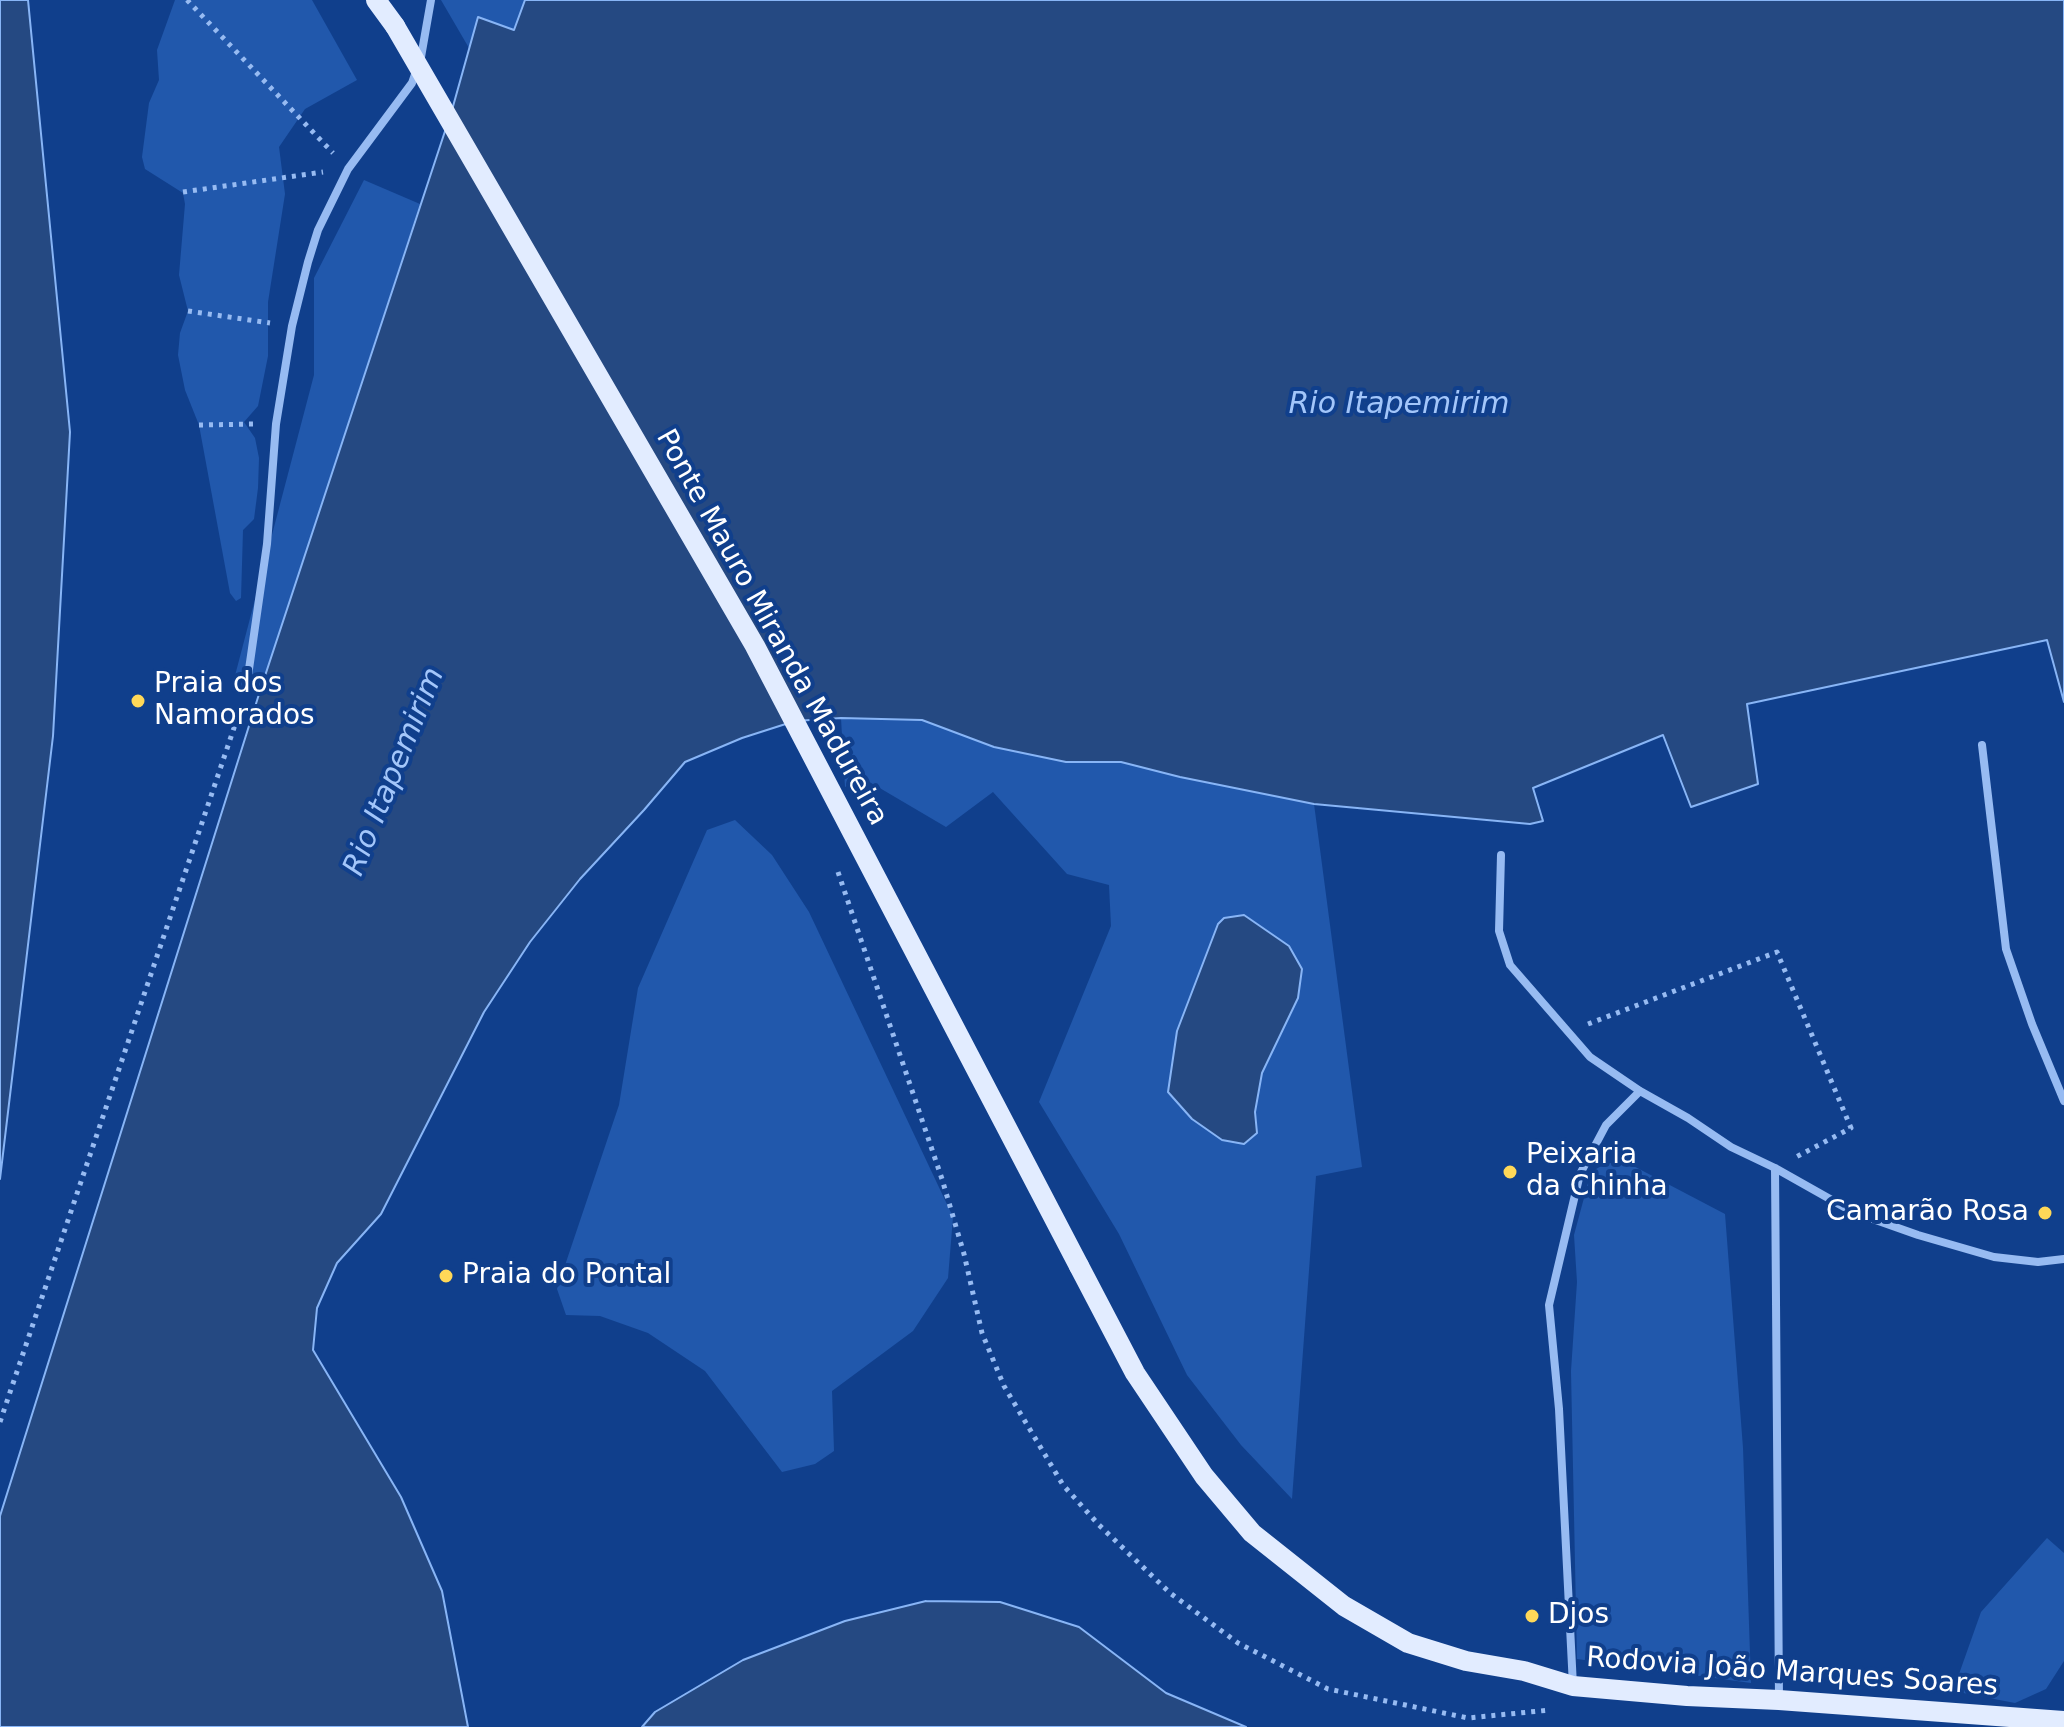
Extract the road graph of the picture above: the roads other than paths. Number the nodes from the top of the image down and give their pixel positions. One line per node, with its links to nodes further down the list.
1 (376, 0): 10 (main road, Ponte Mauro Miranda Madureira, bridge)
2 (431, 0): 3 (street)
3 (246, 690)
4 (1982, 745): 7 (street)
5 (1501, 855): 6 (street)
6 (1640, 1091): 8 (street); 11 (street)
7 (2064, 1101)
8 (1775, 1168): 9 (street); 12 (street)
9 (2064, 1259)
10 (1079, 1266): 11 (main road, Rodovia João Marques Soares)
11 (1573, 1686): 12 (main road, Rodovia João Marques Soares)
12 (1779, 1700): 13 (main road, Rodovia João Marques Soares)
13 (2064, 1721)

